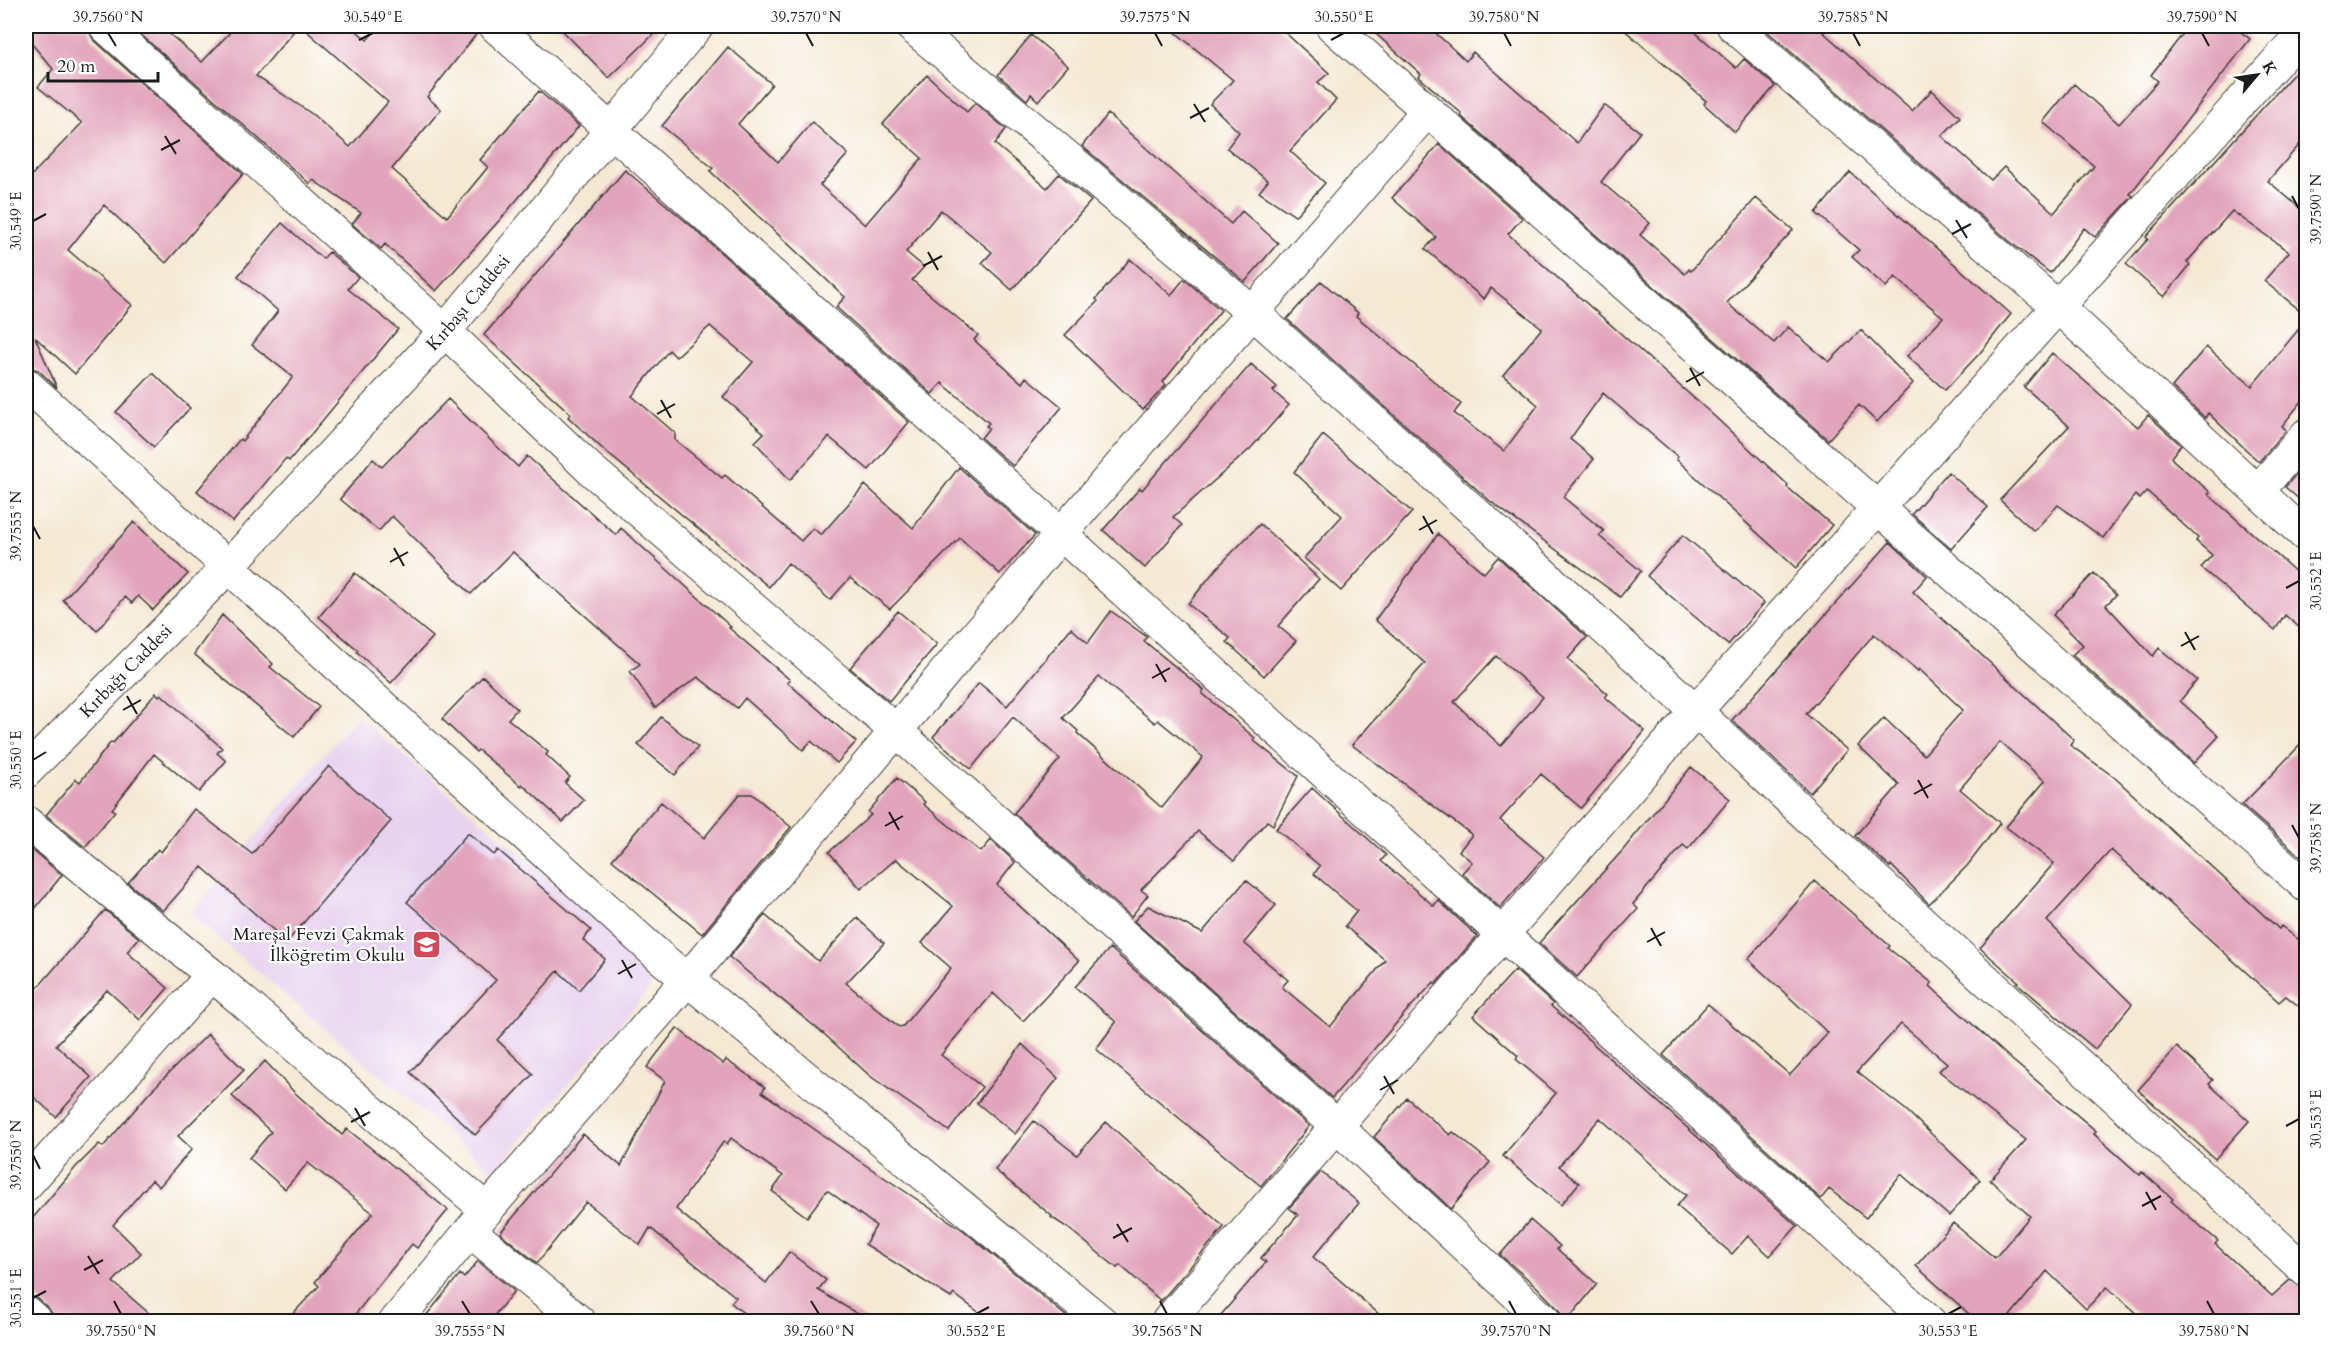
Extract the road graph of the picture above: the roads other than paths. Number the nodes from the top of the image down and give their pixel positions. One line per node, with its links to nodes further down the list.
1 (105, 26): 12 (street)
2 (495, 26): 9 (street)
3 (697, 26): 9 (street, Kırbaşı Caddesi)
4 (911, 26): 11 (street)
5 (1332, 26): 8 (street)
6 (1733, 26): 10 (street)
7 (2307, 29): 10 (street)
8 (1427, 111): 11 (street); 16 (street)
9 (611, 129): 12 (street, Kırbaşı Caddesi); 17 (street)
10 (2058, 307): 15 (street); 16 (street)
11 (1252, 312): 17 (street); 20 (street)
12 (446, 331): 19 (street, Kırbaşı Caddesi); 21 (street)
13 (26, 384): 19 (street)
14 (2307, 435): 15 (street)
15 (2258, 491): 18 (street)
16 (1877, 508): 20 (street); 24 (street)
17 (1061, 534): 21 (street); 25 (street)
18 (2307, 536)
19 (227, 568): 22 (street, Kırbağı Caddesi); 27 (street)
20 (1696, 711): 25 (street); 31 (street)
21 (896, 730): 27 (street); 28 (street)
22 (26, 772)
23 (26, 822): 26 (street)
24 (2307, 886)
25 (1501, 934): 28 (street); 39 (street)
26 (212, 975): 29 (street); 30 (street)
27 (687, 980): 30 (street); 36 (street)
28 (1335, 1125): 37 (street); 38 (street)
29 (26, 1185)
30 (478, 1221): 34 (street); 35 (street)
31 (2307, 1271)
32 (26, 1312): 33 (street)
33 (37, 1322)
34 (395, 1322)
35 (580, 1322)
36 (1102, 1322)
37 (1167, 1322)
38 (1546, 1322)
39 (1930, 1322)

